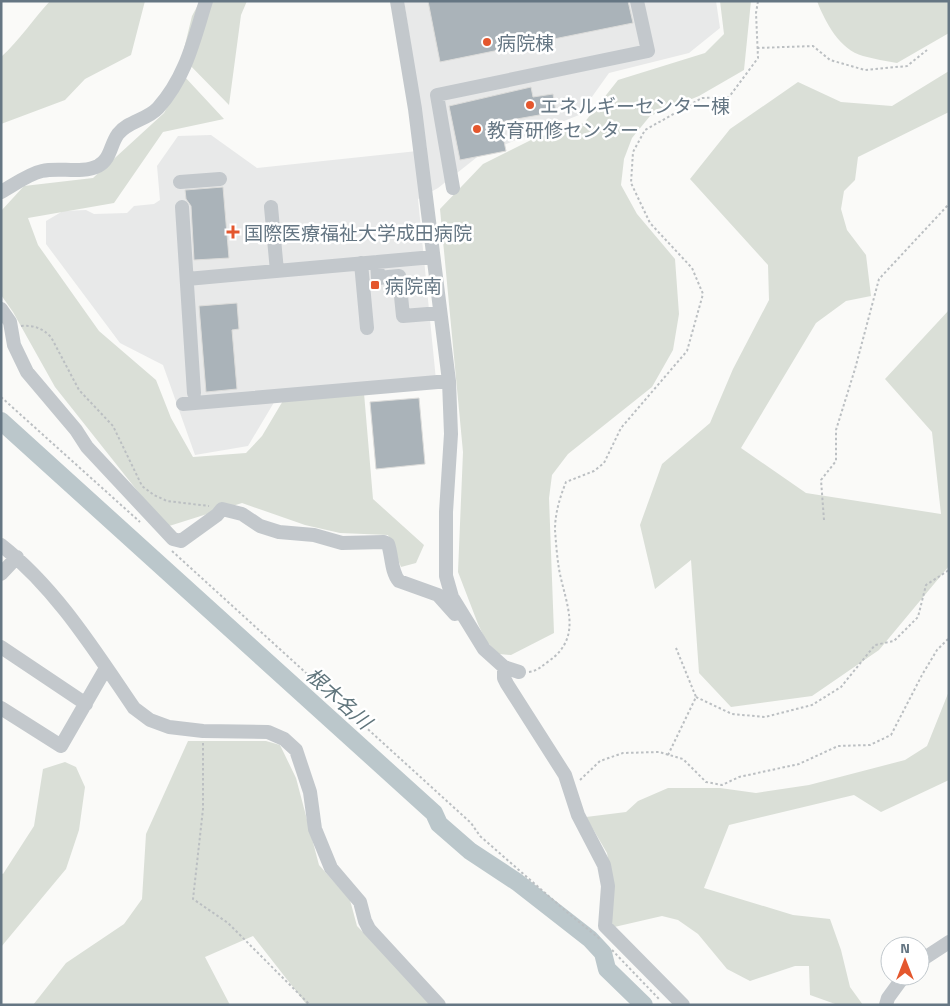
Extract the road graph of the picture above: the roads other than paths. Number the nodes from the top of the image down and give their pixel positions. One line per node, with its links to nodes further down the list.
1 (206, 1): 7 (street)
2 (397, 1): 10 (street)
3 (638, 1): 6 (street)
4 (220, 179): 5 (street)
5 (180, 182)
6 (453, 188)
7 (1, 192)
8 (182, 207): 14 (street)
9 (271, 207): 13 (street)
10 (433, 257): 11 (street); 16 (street)
11 (377, 262): 12 (street); 16 (street)
12 (361, 263): 13 (street); 17 (street)
13 (277, 271): 14 (street)
14 (187, 279): 19 (street)
15 (1, 308): 24 (street)
16 (440, 313): 18 (street)
17 (367, 328)
18 (449, 381): 20 (street); 24 (street)
19 (194, 393)
20 (183, 404)
21 (1, 545): 22 (street)
22 (17, 557): 23 (street); 27 (street)
23 (1, 574)
24 (484, 649): 26 (street)
25 (3, 652): 29 (street)
26 (504, 667): 28 (street); 35 (street)
27 (106, 668): 29 (street); 34 (street)
28 (519, 672)
29 (86, 704): 30 (street)
30 (1, 708)
31 (949, 942): 32 (street)
32 (930, 954)
33 (897, 986): 36 (street)
34 (439, 1005)
35 (683, 1005)
36 (886, 1005)

